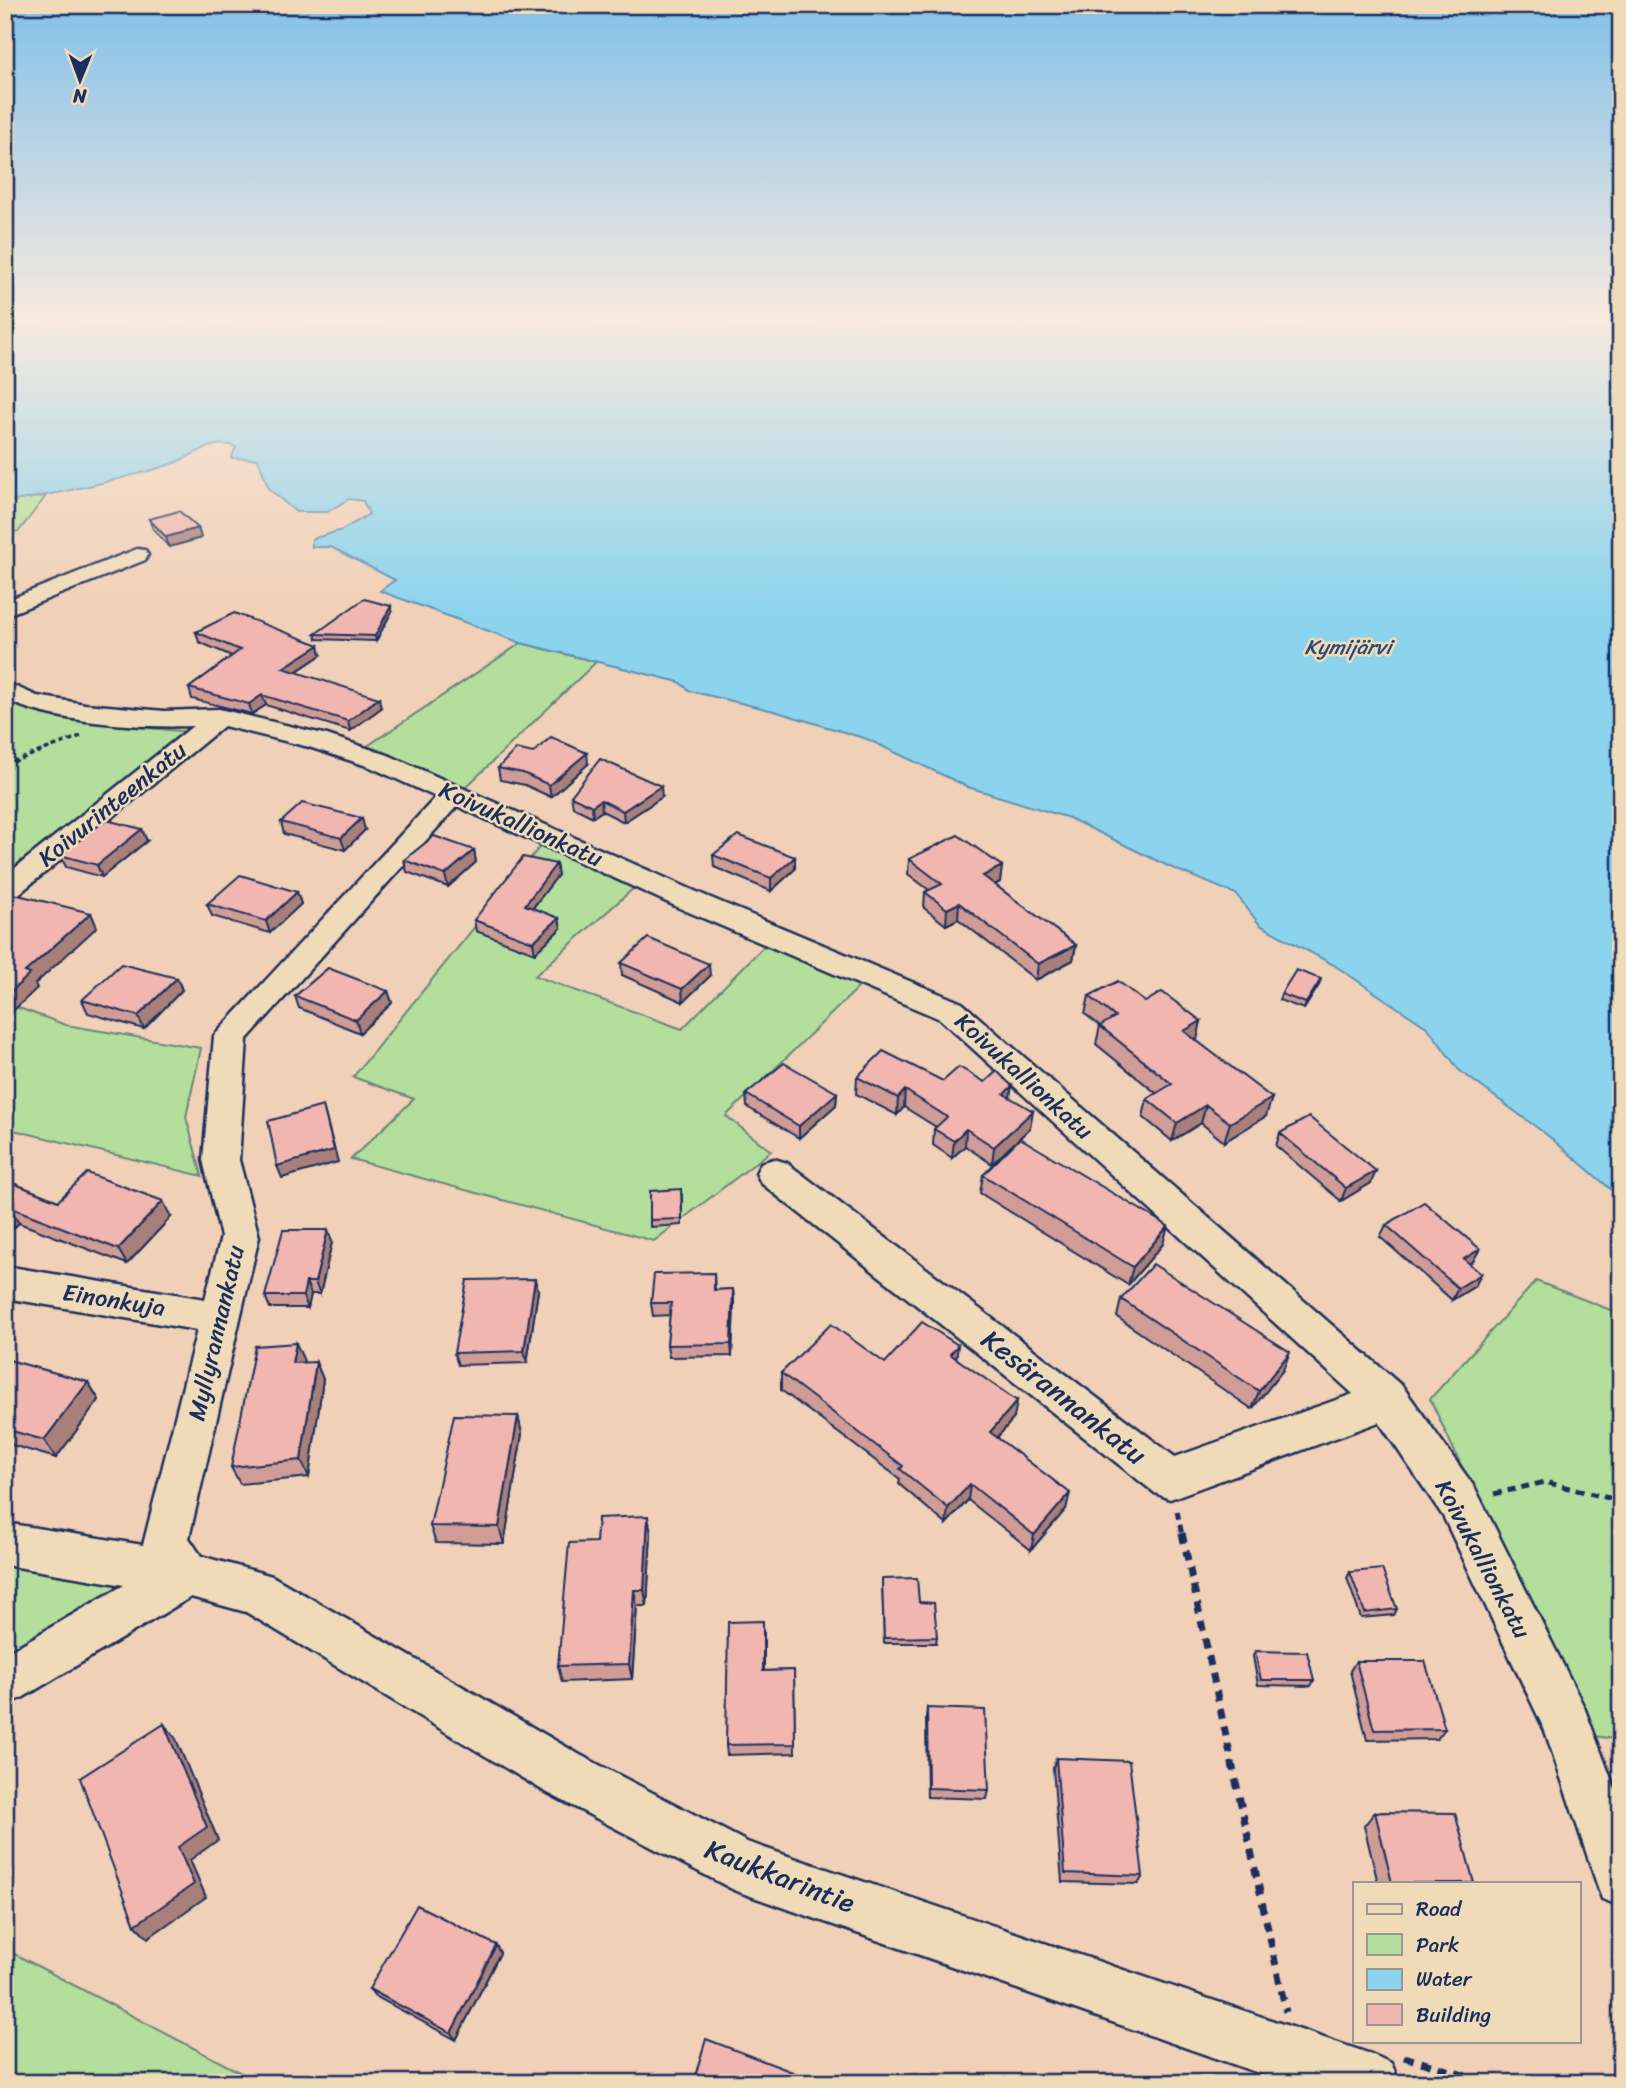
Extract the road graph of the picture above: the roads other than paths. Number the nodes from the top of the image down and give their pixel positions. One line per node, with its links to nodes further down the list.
1 (137, 555): 2 (street)
2 (5, 609)
3 (5, 689): 4 (street, Koivukallionkatu)
4 (219, 717): 5 (street, Koivukallionkatu); 6 (street, Koivurinteenkatu)
5 (454, 793): 9 (street, Myllyrannankatu); 10 (street, Koivukallionkatu)
6 (5, 891)
7 (774, 1173): 10 (street, Kesärannankatu)
8 (5, 1282): 9 (street, Einonkuja)
9 (222, 1318): 12 (street, Myllyrannankatu)
10 (1388, 1400): 14 (street, Koivukallionkatu)
11 (5, 1544): 12 (street, Kaukkarintie)
12 (187, 1574): 13 (street); 15 (street, Kaukkarintie)
13 (5, 1681)
14 (1621, 1880)
15 (1380, 2067)

